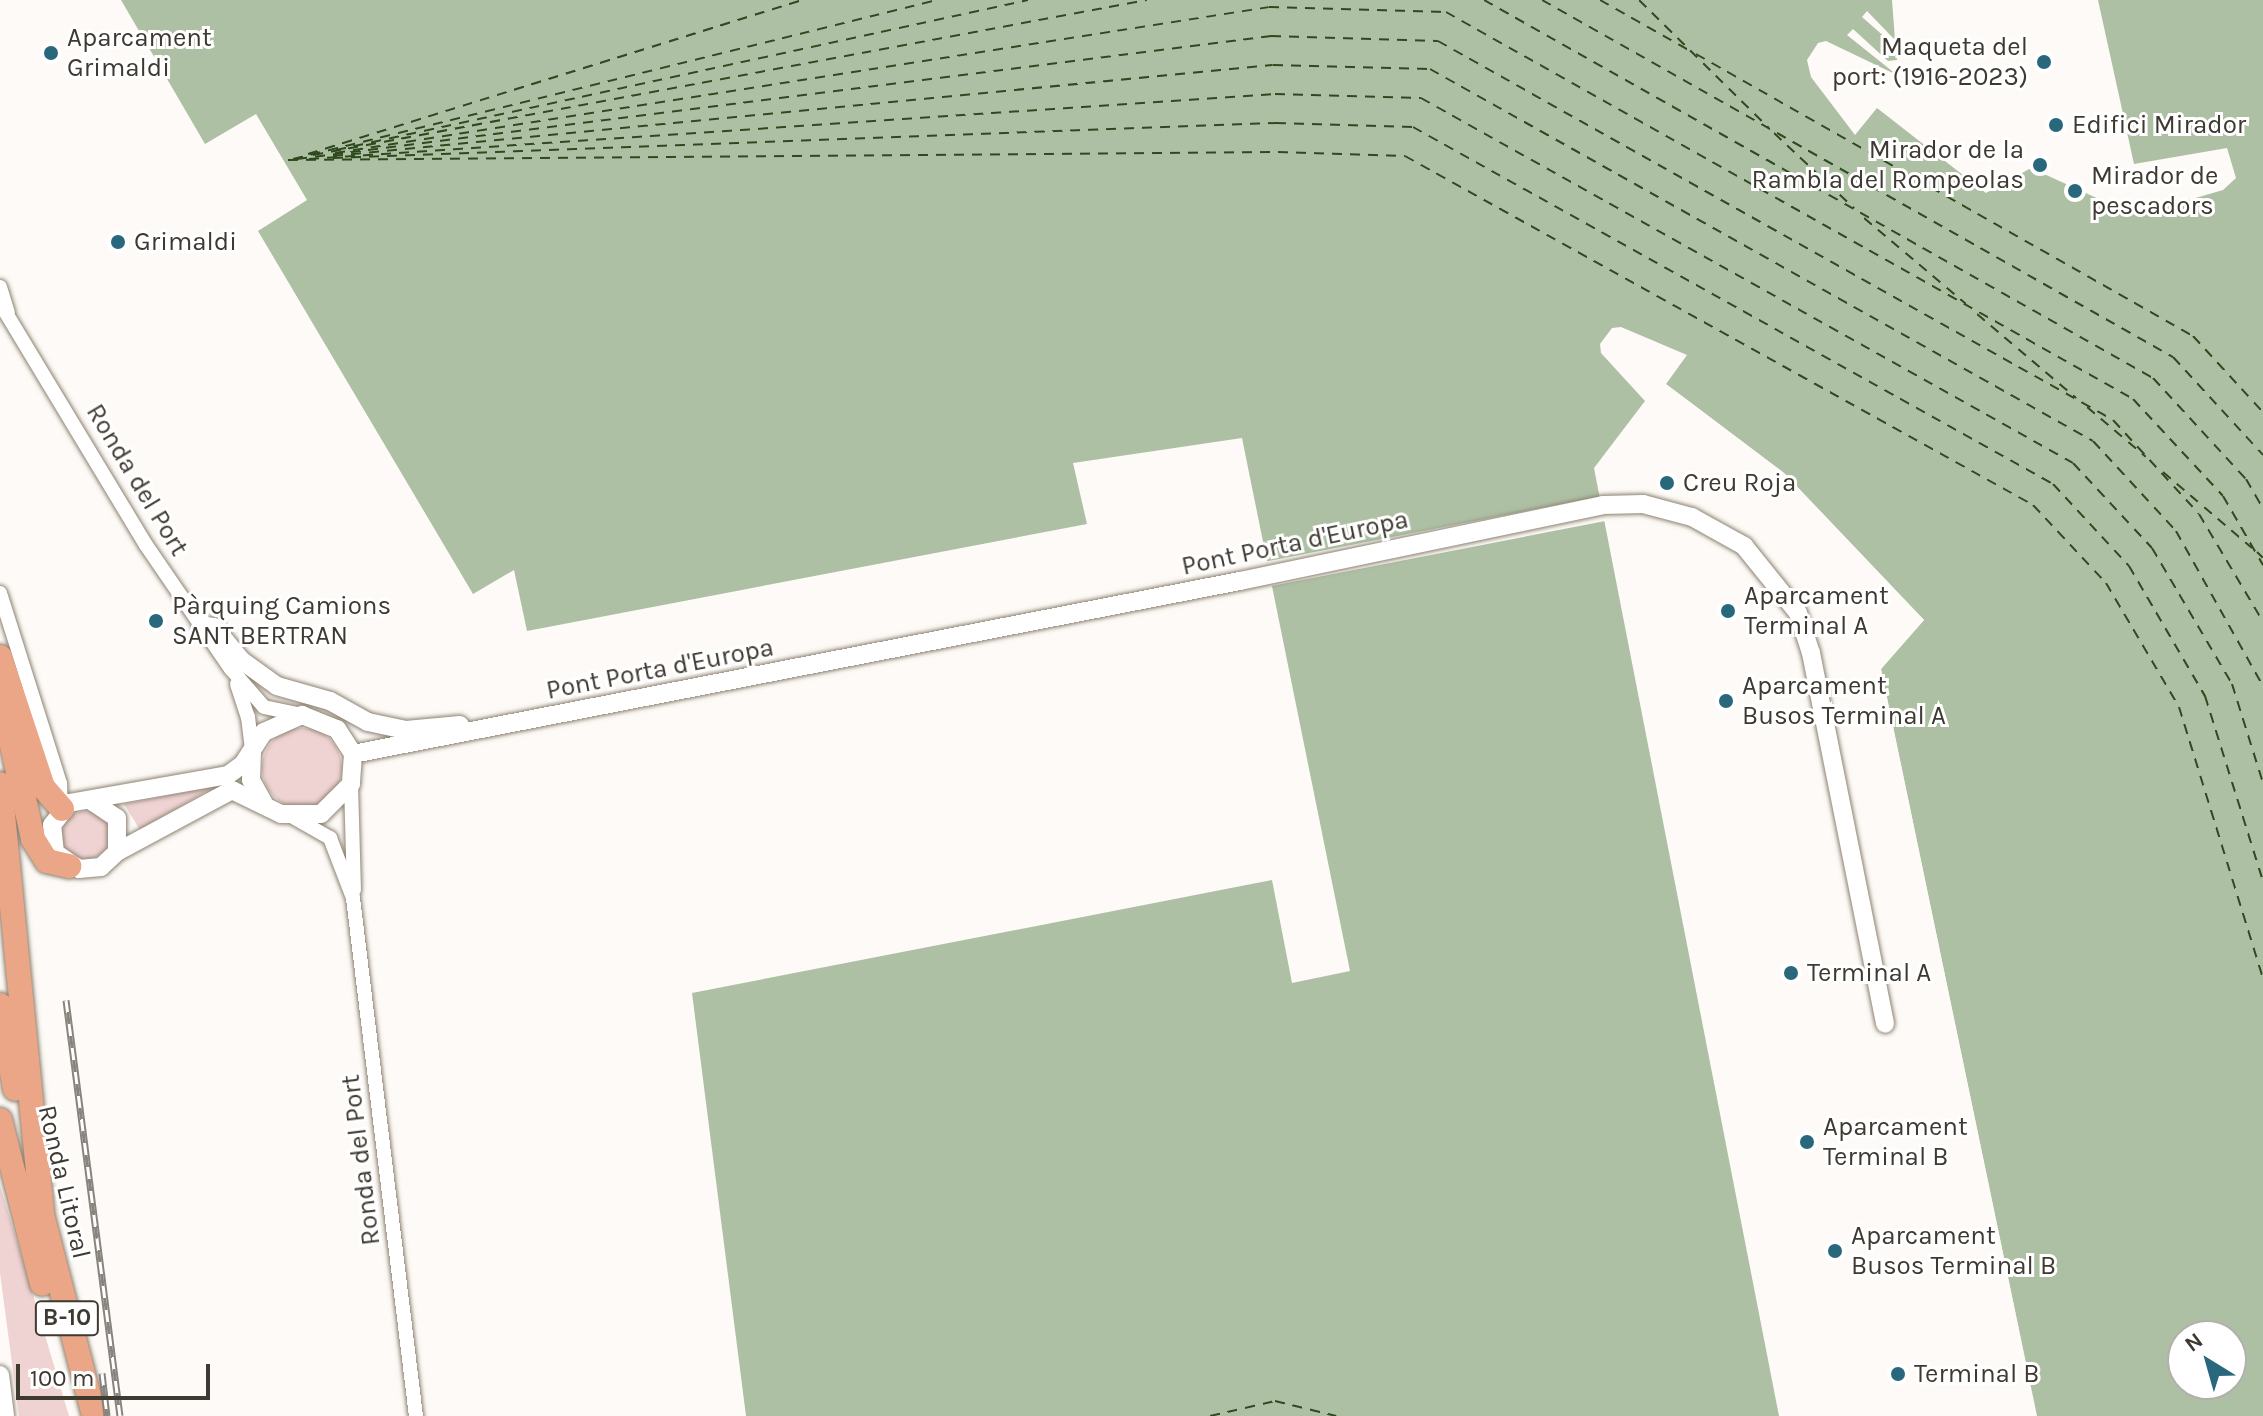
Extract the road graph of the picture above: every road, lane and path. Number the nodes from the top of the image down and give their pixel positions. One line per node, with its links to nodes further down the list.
1 (0, 287): 2 (street, Ronda del Port)
2 (4, 308): 4 (street, Ronda del Port)
3 (0, 593): 16 (street)
4 (201, 625): 6 (street, Ronda del Port); 9 (street)
5 (0, 657): 16 (highway)
6 (231, 669): 8 (street, Ronda del Port); 10 (street, Ronda del Port)
7 (0, 692): 19 (highway)
8 (302, 715): 10 (street); 11 (street)
9 (511, 725): 11 (street, Pont Porta d'Europa); 22 (street, Pont Porta d'Europa)
10 (252, 752): 14 (street); 15 (street)
11 (353, 754): 13 (street)
12 (0, 784): 25 (highway, B-10)
13 (351, 784): 17 (street); 20 (street, Ronda del Port)
14 (88, 799): 16 (street); 18 (street)
15 (264, 803): 17 (street); 18 (street)
16 (62, 809): 19 (street)
17 (293, 817): 20 (street, Ronda del Port)
18 (117, 852): 19 (street)
19 (69, 866)
20 (353, 898): 30 (street, Ronda del Port)
21 (0, 1005): 25 (highway, Ronda Litoral / B-10)
22 (1885, 1024)
23 (0, 1120): 25 (highway, Ronda Litoral / B-10)
24 (0, 1152): 25 (highway, B-10)
25 (36, 1229): 28 (highway, Ronda Litoral / B-10); 29 (highway, Ronda Litoral / B-10)
26 (0, 1375): 27 (street)
27 (5, 1416)
28 (78, 1416)
29 (94, 1416)
30 (416, 1416)

